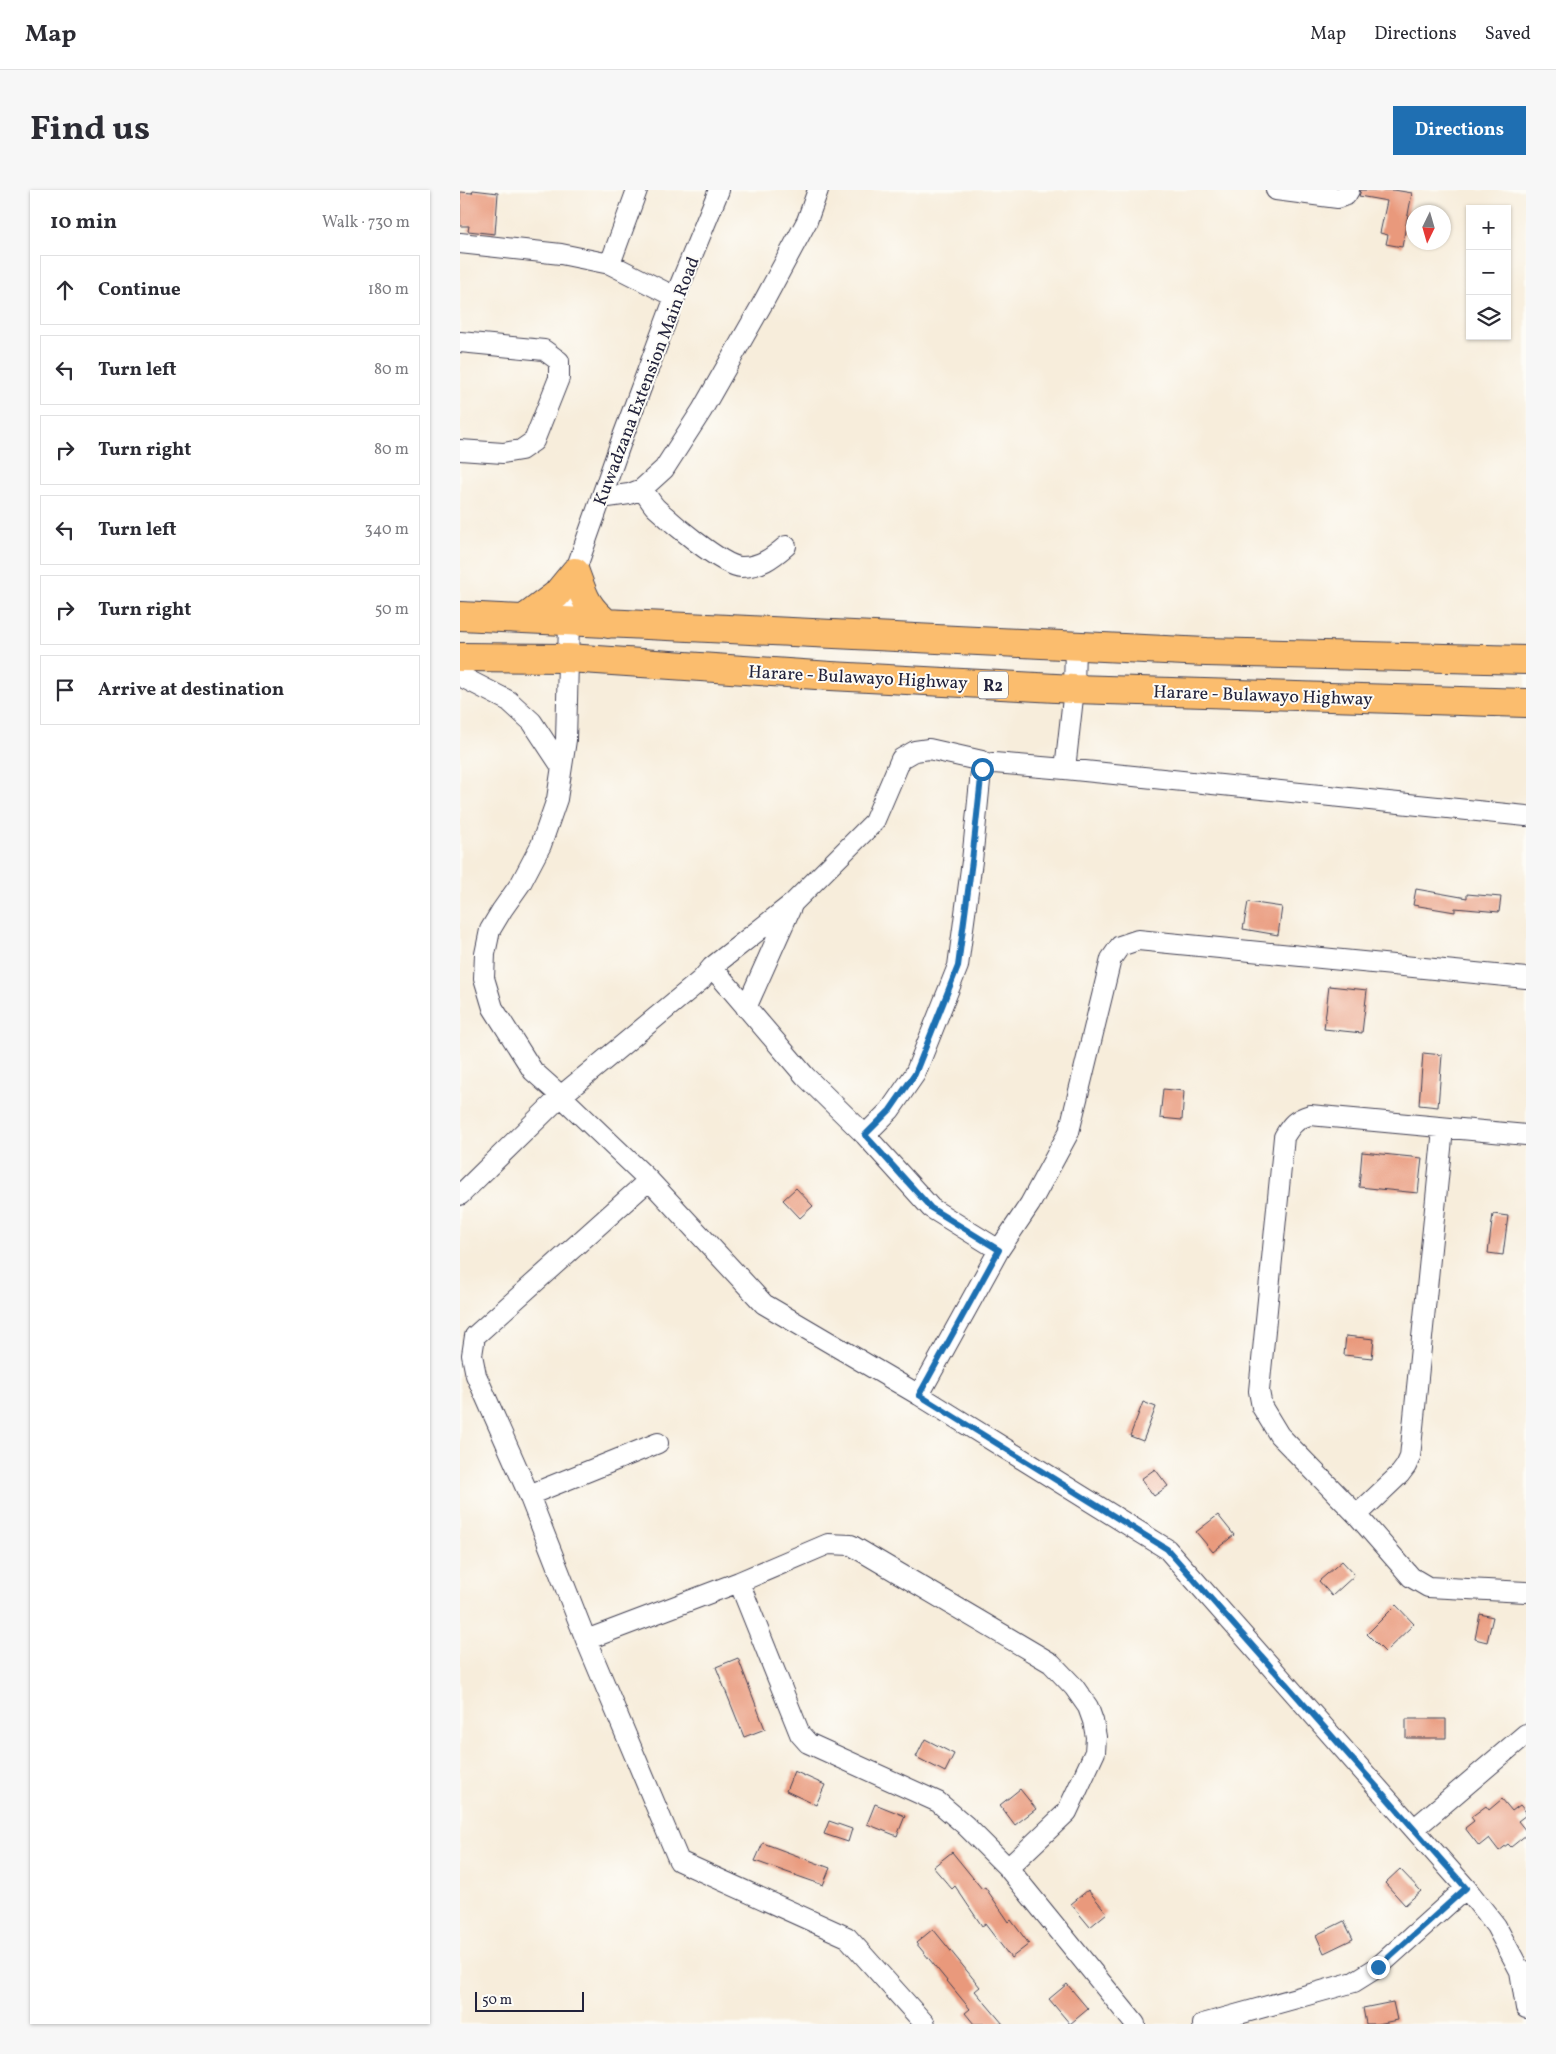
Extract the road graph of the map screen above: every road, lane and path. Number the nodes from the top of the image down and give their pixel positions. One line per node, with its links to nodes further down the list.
1 (637, 190): 7 (street)
2 (719, 190): 8 (street, Kuwadzana Extension Main Road)
3 (818, 190): 11 (street)
4 (1276, 190): 5 (street)
5 (1349, 190)
6 (460, 243): 7 (street)
7 (610, 264): 8 (street)
8 (675, 297): 12 (street, Kuwadzana Extension Main Road)
9 (460, 342): 10 (street)
10 (460, 450)
11 (642, 489): 12 (street); 13 (street)
12 (601, 498): 14 (street, Kuwadzana Extension Main Road)
13 (786, 546)
14 (575, 572): 16 (highway); 17 (street, Kuwadzana Extension Main Road); 18 (highway)
15 (460, 616): 16 (highway)
16 (524, 619): 17 (highway)
17 (569, 622): 18 (highway); 21 (street, Kuwadzana Extension Main Road)
18 (608, 624): 19 (highway)
19 (1075, 646): 22 (highway); 24 (street)
20 (460, 657): 21 (highway, Harare - Bulawayo Highway / R2)
21 (568, 658): 24 (highway, Harare - Bulawayo Highway / R2); 27 (street, Kuwadzana Extension Main Road)
22 (1526, 660)
23 (460, 676): 27 (street)
24 (1074, 689): 25 (highway, Harare - Bulawayo Highway / R2); 28 (street)
25 (1526, 703)
26 (982, 761): 28 (street); 30 (street); 36 (street)
27 (561, 766): 34 (street, Kuwadzana Extension Main Road)
28 (1065, 769): 29 (street)
29 (1526, 816)
30 (793, 903): 31 (street); 33 (street)
31 (712, 967): 33 (street); 34 (street)
32 (1526, 978): 40 (street)
33 (746, 1008): 36 (street)
34 (561, 1096): 38 (street, Kuwadzana Extension Main Road); 39 (street)
35 (1443, 1129): 37 (street); 44 (street); 44 (street)
36 (865, 1135): 40 (street)
37 (1526, 1135)
38 (649, 1180): 41 (street, Kuwadzana Extension Main Road); 43 (street)
39 (460, 1195)
40 (999, 1250): 41 (street)
41 (919, 1395): 49 (street, Kuwadzana Extension Main Road)
42 (658, 1442): 43 (street)
43 (529, 1495): 47 (street)
44 (1356, 1516): 46 (street)
45 (739, 1582): 47 (street); 50 (street); 50 (street)
46 (1526, 1592)
47 (586, 1640): 54 (street)
48 (1526, 1734): 49 (street)
49 (1414, 1829): 51 (street, Kuwadzana Extension Main Road)
50 (1008, 1868): 55 (street)
51 (1466, 1888): 52 (street, Kuwadzana Extension Main Road); 56 (street)
52 (1523, 1971): 53 (street, Kuwadzana Extension Main Road)
53 (1526, 2008)
54 (925, 2024)
55 (1135, 2024)
56 (1203, 2024)

